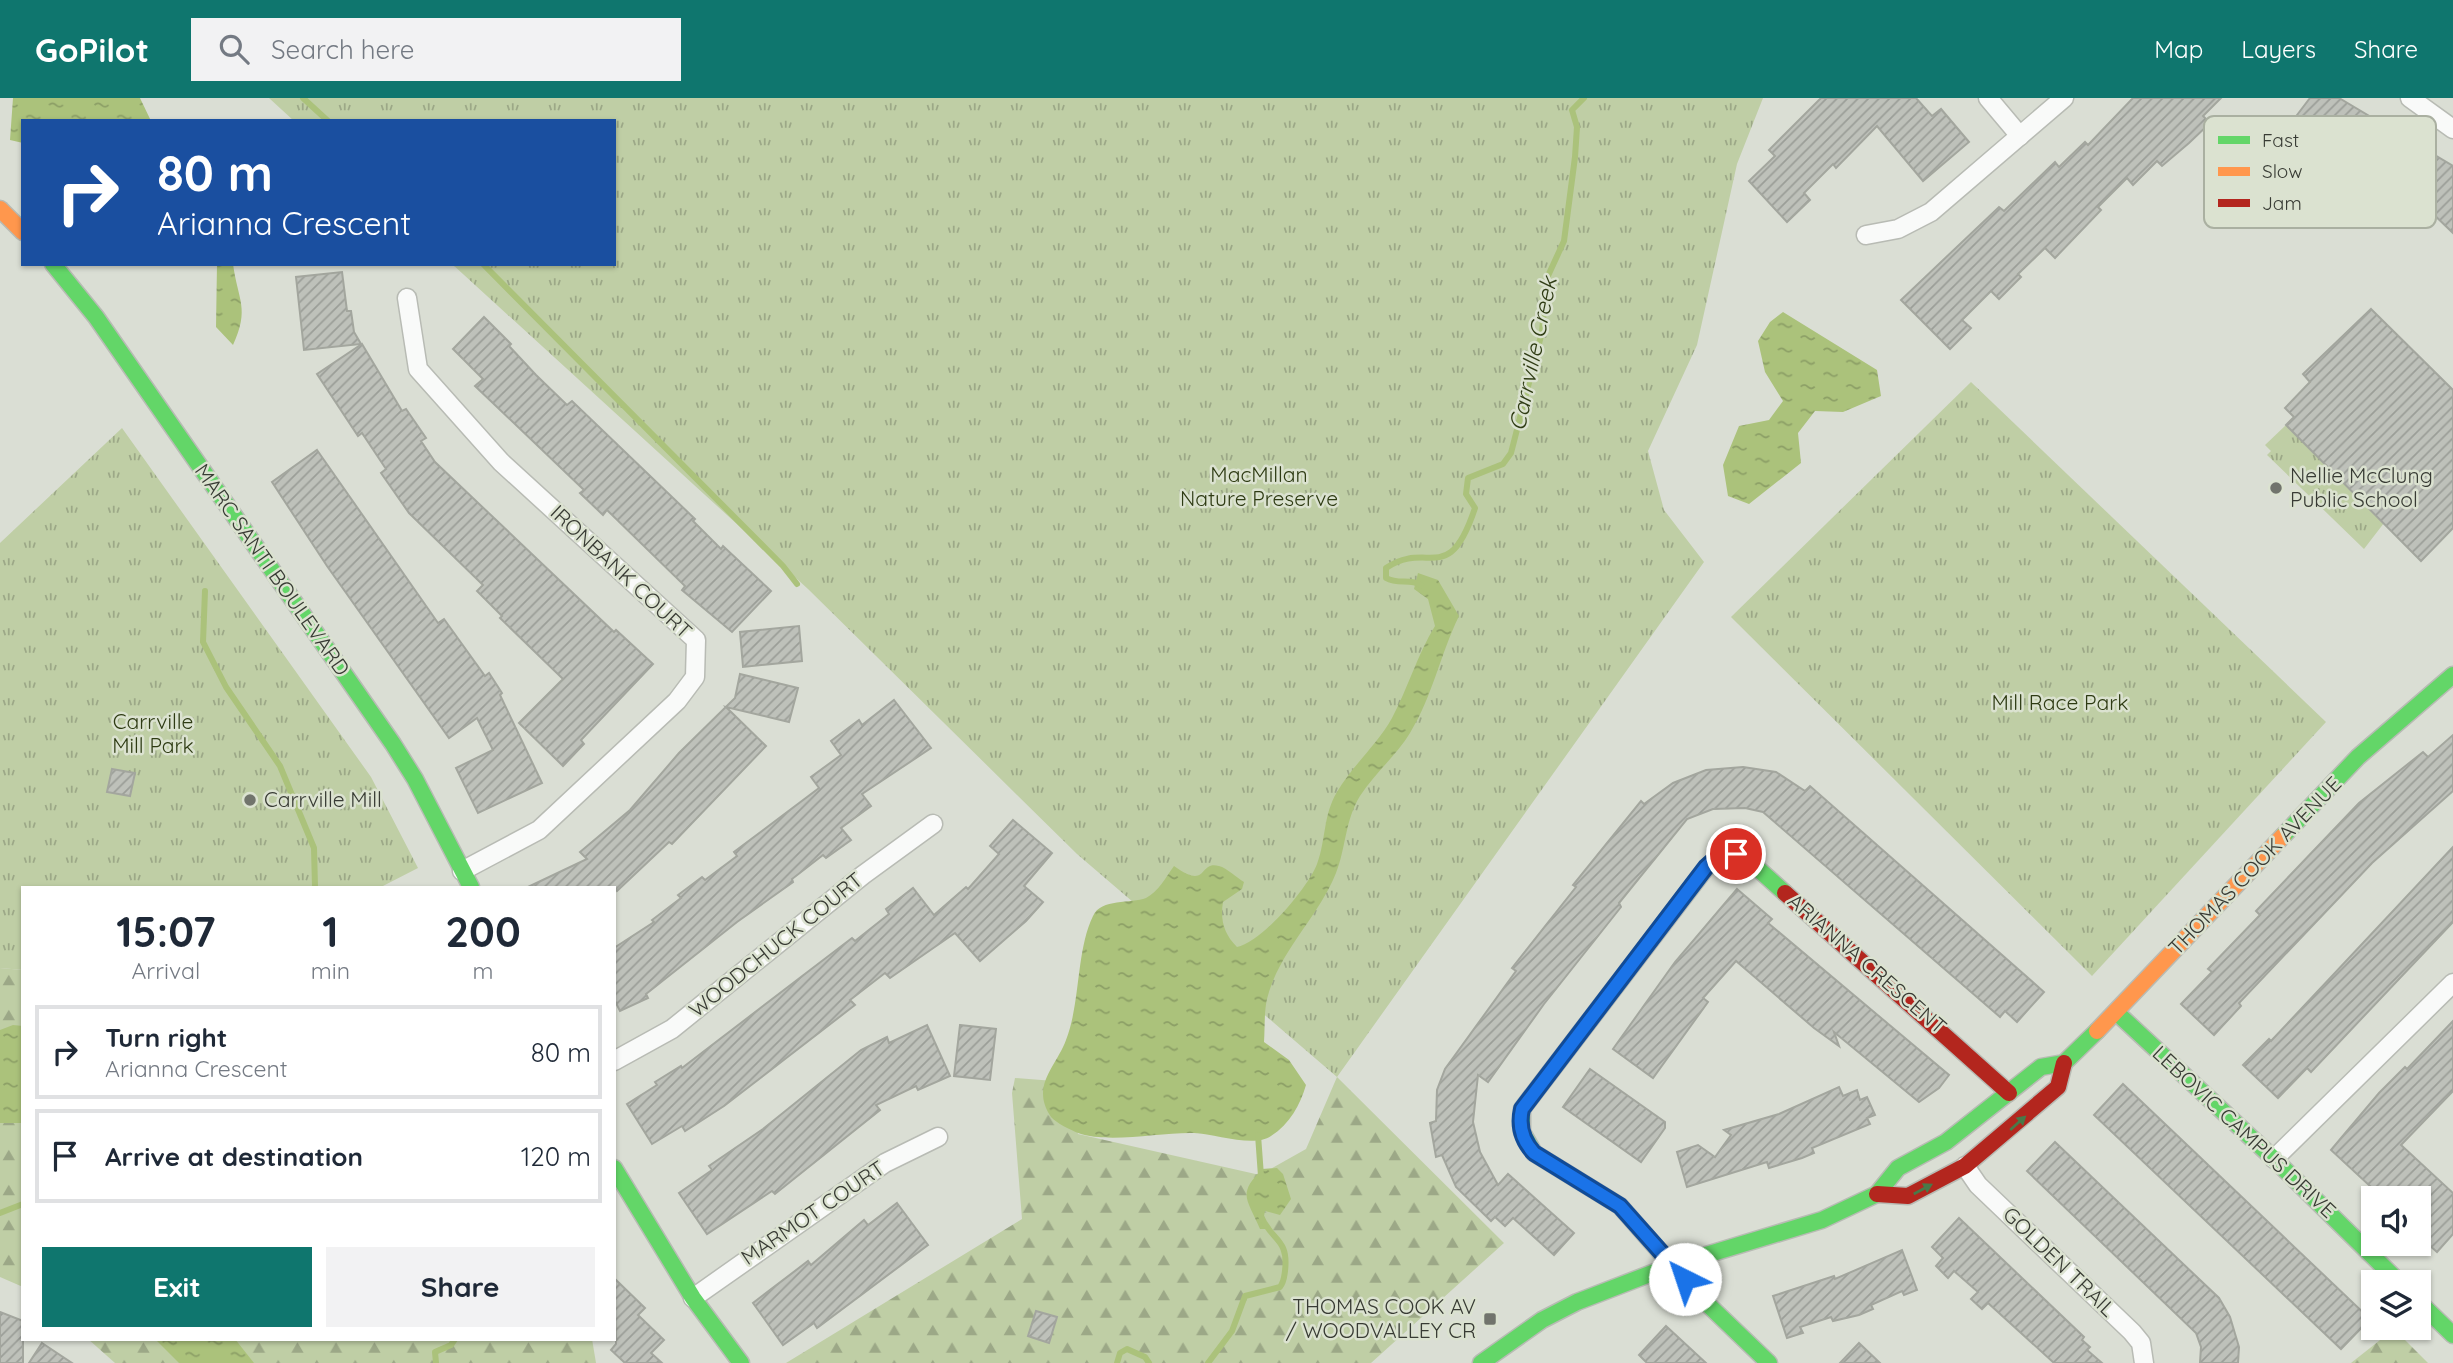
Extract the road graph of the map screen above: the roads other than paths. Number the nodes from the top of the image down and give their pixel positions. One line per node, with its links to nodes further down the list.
1 (1988, 98): 7 (street)
2 (2064, 98): 7 (street)
3 (2410, 98): 4 (street)
4 (2435, 116)
5 (2436, 117): 6 (street)
6 (2453, 129)
7 (2020, 136): 10 (street)
8 (0, 209): 9 (street)
9 (21, 230)
10 (1866, 235)
11 (55, 266): 15 (street, MARC SANTI BOULEVARD)
12 (407, 298): 15 (street, IRONBANK COURT)
13 (2453, 675): 18 (street, THOMAS COOK AVENUE)
14 (933, 824): 19 (street, WOODCHUCK COURT)
15 (462, 871): 16 (street, MARC SANTI BOULEVARD)
16 (470, 886)
17 (2453, 983): 23 (street)
18 (2116, 1012): 20 (street, THOMAS COOK AVENUE); 23 (street, LEBOVIC CAMPUS DRIVE)
19 (616, 1060)
20 (2064, 1063): 21 (street, THOMAS COOK AVENUE); 24 (street, THOMAS COOK AVENUE, one-way to 20)
21 (2009, 1093): 26 (street, THOMAS COOK AVENUE); 27 (street, ARIANNA CRESCENT)
22 (938, 1137): 29 (street, MARMOT COURT)
23 (2274, 1159): 28 (street, LEBOVIC CAMPUS DRIVE)
24 (1965, 1166): 26 (street, THOMAS COOK AVENUE, one-way to 24); 35 (street, GOLDEN TRAIL)
25 (616, 1171): 29 (street)
26 (1877, 1194): 27 (street, THOMAS COOK AVENUE)
27 (1673, 1265): 33 (street, THOMAS COOK AVENUE); 34 (street)
28 (2387, 1270)
29 (693, 1298): 32 (street)
30 (2431, 1314): 31 (street)
31 (2453, 1335)
32 (741, 1363)
33 (1480, 1363)
34 (1769, 1363)
35 (2144, 1363)

